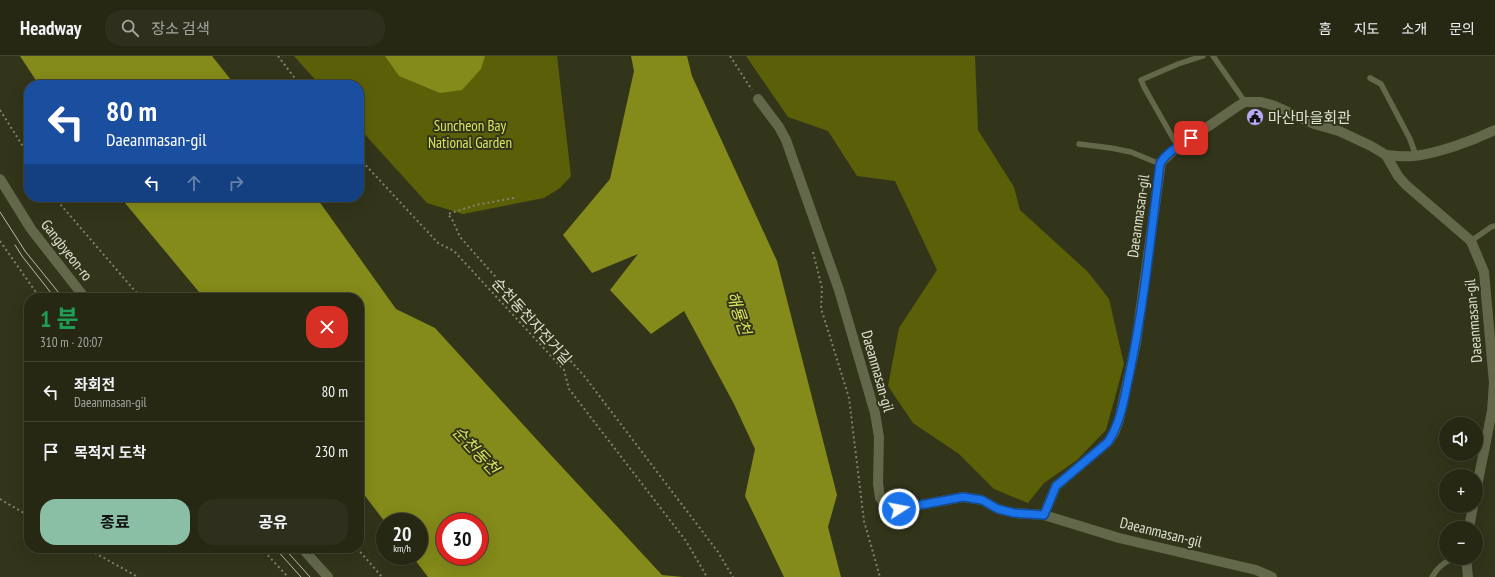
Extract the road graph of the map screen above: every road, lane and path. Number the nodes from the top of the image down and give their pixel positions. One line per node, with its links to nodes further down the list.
1 (278, 56): 6 (path)
2 (730, 56): 7 (path)
3 (1203, 56): 12 (lane)
4 (1213, 56): 8 (lane)
5 (1370, 78): 15 (lane)
6 (296, 80)
7 (758, 99): 32 (street, Daeanmasan-gil)
8 (1245, 102): 12 (street, Daeanmasan-gil); 14 (street)
9 (0, 110): 13 (path)
10 (1495, 130): 15 (street)
11 (1079, 144): 17 (lane)
12 (1178, 147): 17 (street, Daeanmasan-gil)
13 (24, 148)
14 (1386, 155): 15 (street); 23 (street, Daeanmasan-gil)
15 (1416, 156)
16 (364, 163): 43 (path, 순천동천자전거길)
17 (1160, 164): 32 (street, Daeanmasan-gil)
18 (0, 179): 26 (street, Gangbyeon-ro)
19 (514, 198): 44 (path)
20 (58, 202): 27 (path)
21 (1495, 226): 23 (lane)
22 (0, 241): 25 (path)
23 (1471, 241): 28 (street, Daeanmasan-gil)
24 (812, 250): 45 (path)
25 (36, 293)
26 (81, 293)
27 (137, 293)
28 (1494, 383): 29 (street, Daeanmasan-gil)
29 (1480, 469)
30 (0, 500): 31 (path)
31 (24, 513)
32 (1044, 515): 46 (street, Daeanmasan-gil)
33 (95, 553): 39 (path)
34 (266, 553): 40 (path)
35 (306, 553): 41 (street)
36 (361, 553): 42 (path)
37 (1441, 565): 47 (lane)
38 (1467, 565): 48 (street)
39 (138, 577)
40 (288, 577)
41 (328, 577)
42 (382, 577)
43 (707, 577)
44 (733, 577)
45 (880, 577)
46 (1272, 577)
47 (1432, 577)
48 (1468, 577)

